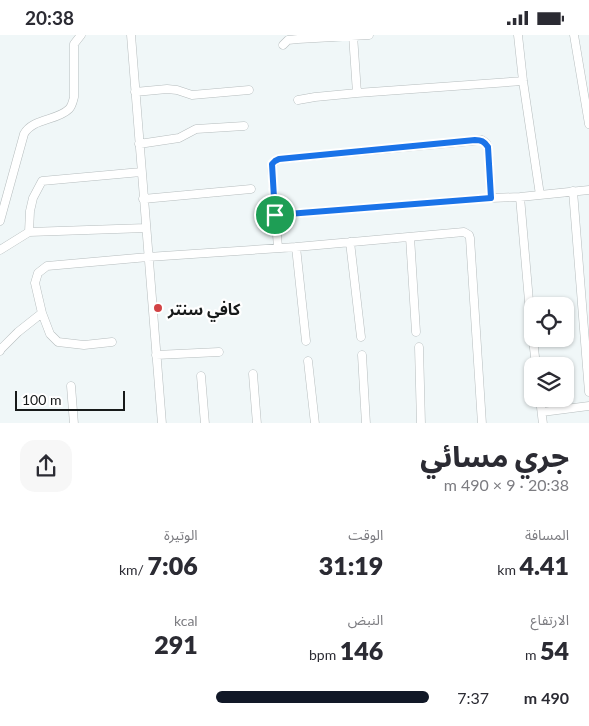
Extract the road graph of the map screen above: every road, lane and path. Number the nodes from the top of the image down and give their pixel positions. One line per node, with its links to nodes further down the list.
1 (81, 35): 25 (street)
2 (131, 35): 10 (street)
3 (353, 35): 4 (street); 7 (street); 11 (street)
4 (369, 35)
5 (518, 35): 8 (street)
6 (574, 35): 13 (street)
7 (284, 45)
8 (523, 81): 11 (street); 20 (street)
9 (249, 90): 10 (street)
10 (135, 91): 15 (street)
11 (357, 93): 12 (street)
12 (298, 100)
13 (589, 124)
14 (244, 126): 15 (street)
15 (139, 144): 16 (street)
16 (141, 172): 23 (street); 27 (street)
17 (251, 189): 23 (street)
18 (589, 190): 19 (street)
19 (573, 191): 20 (street); 49 (street)
20 (540, 195): 21 (street)
21 (520, 197): 22 (street); 34 (street)
22 (491, 198): 24 (street); 24 (street)
23 (143, 199): 26 (street)
24 (275, 215): 31 (street)
25 (0, 221)
26 (146, 228): 27 (street); 33 (street)
27 (29, 232): 32 (street)
28 (410, 237): 29 (street); 36 (street); 60 (street)
29 (350, 242): 30 (street); 37 (street)
30 (296, 247): 31 (street); 38 (street)
31 (278, 248): 33 (street)
32 (0, 250)
33 (148, 257): 35 (street); 43 (street)
34 (529, 297)
35 (42, 313): 39 (street); 41 (street)
36 (416, 332)
37 (361, 337)
38 (306, 341)
39 (112, 342)
40 (419, 347): 59 (street)
41 (0, 351)
42 (219, 352): 43 (street)
43 (156, 355): 54 (street)
44 (362, 355): 58 (street)
45 (308, 361): 57 (street)
46 (253, 374): 56 (street)
47 (201, 376): 55 (street)
48 (71, 386): 53 (street)
49 (589, 391)
50 (589, 406): 52 (street)
51 (541, 407): 52 (street)
52 (542, 412): 61 (street)
53 (74, 423)
54 (162, 423)
55 (205, 423)
56 (258, 423)
57 (315, 423)
58 (366, 423)
59 (421, 423)
60 (482, 423)
61 (542, 423)

